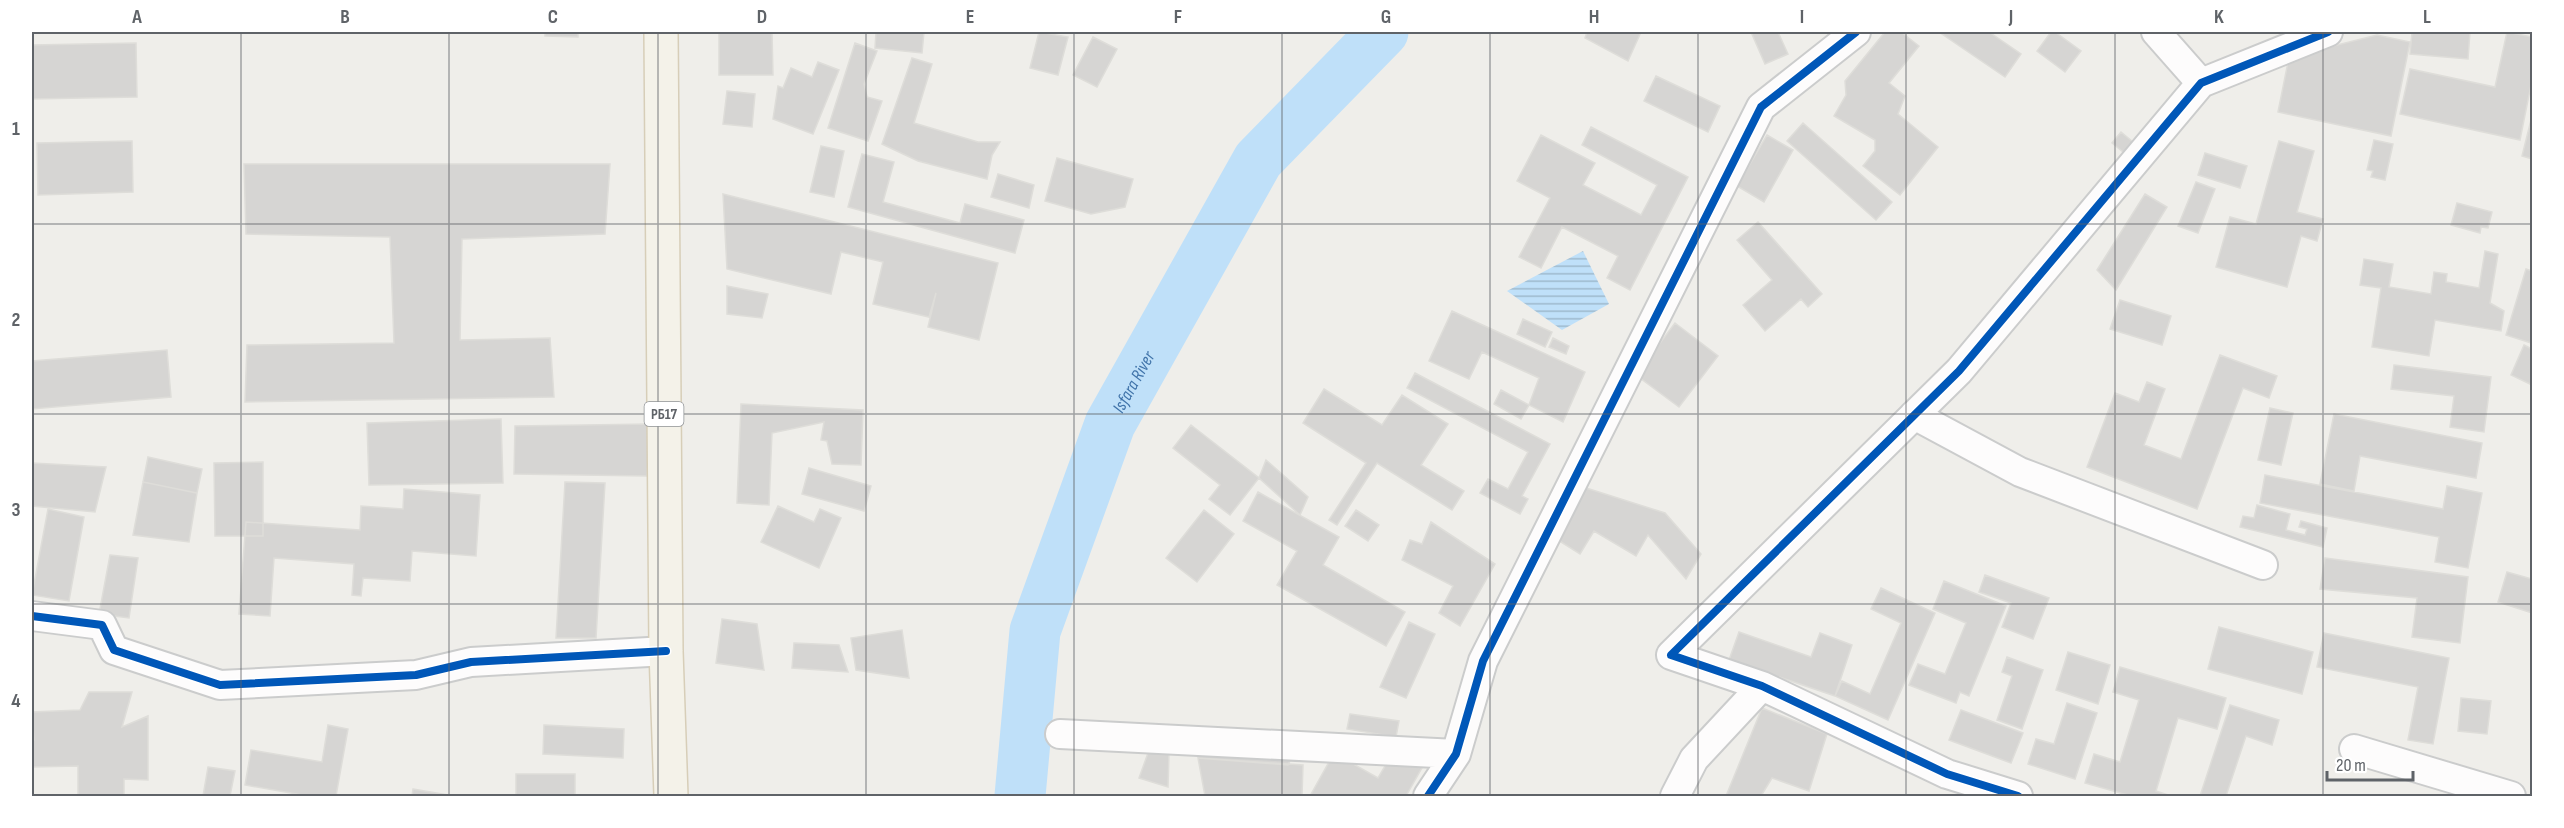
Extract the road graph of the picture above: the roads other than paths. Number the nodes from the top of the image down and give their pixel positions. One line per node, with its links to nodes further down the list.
1 (661, 32): 9 (main road, РБ17)
2 (1856, 32): 13 (street)
3 (2156, 32): 5 (street)
4 (2328, 32): 5 (street)
5 (2201, 83): 6 (street)
6 (1914, 415): 7 (street); 10 (street)
7 (2263, 565)
8 (32, 616): 9 (street)
9 (666, 651): 15 (main road, РБ17)
10 (1762, 686): 14 (street); 17 (street)
11 (1060, 734): 13 (street)
12 (2355, 749): 19 (street)
13 (1456, 754): 16 (street)
14 (1942, 785): 18 (street)
15 (671, 796)
16 (1428, 796)
17 (1675, 796)
18 (2018, 796)
19 (2511, 796)

